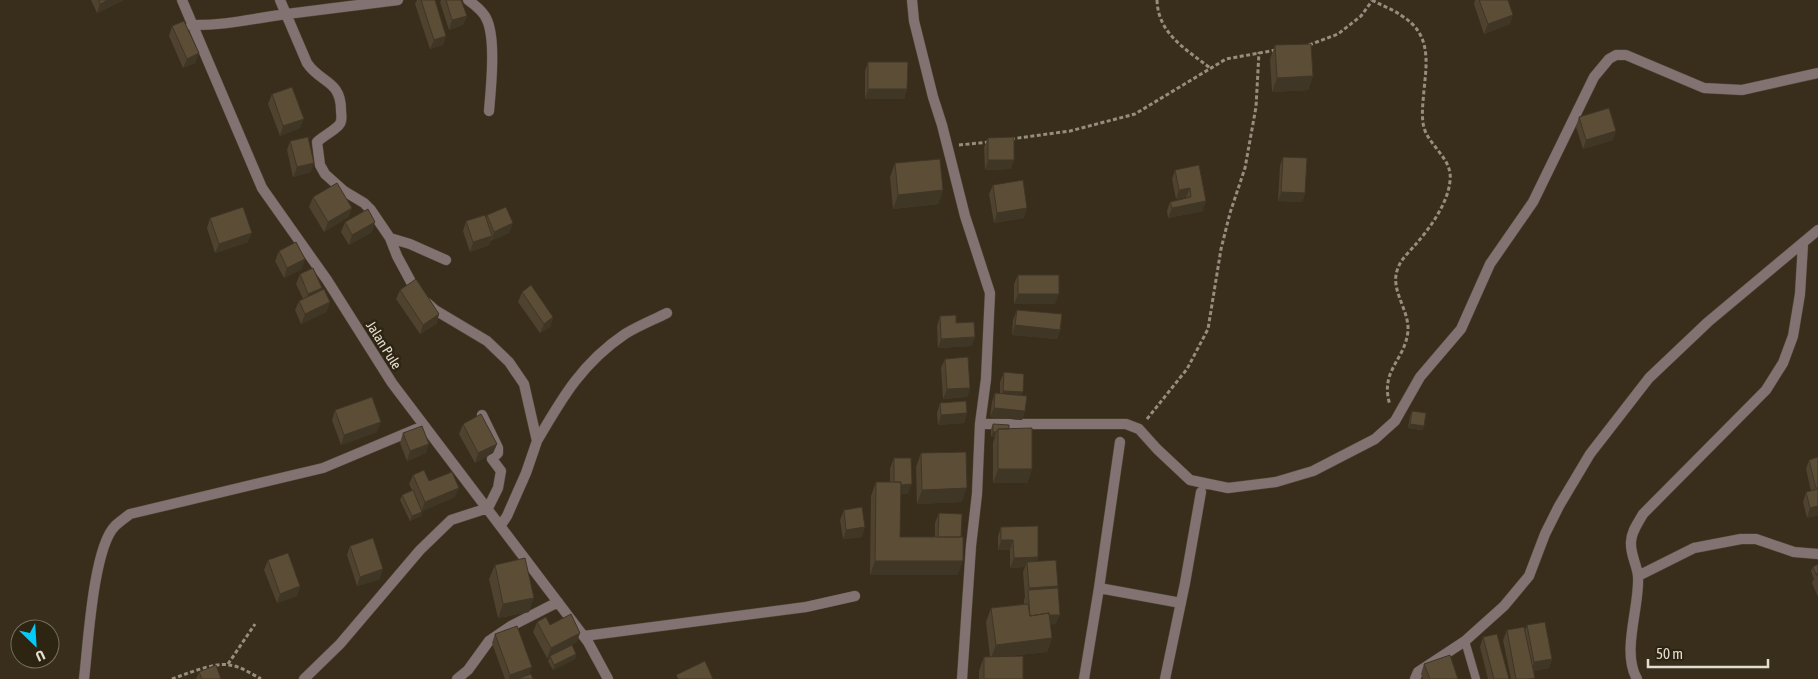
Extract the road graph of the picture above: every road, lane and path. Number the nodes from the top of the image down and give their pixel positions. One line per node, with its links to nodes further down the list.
1 (182, 0): 9 (street, Jalan Pule)
2 (280, 0): 8 (street)
3 (398, 0): 8 (street)
4 (468, 0): 15 (street)
5 (912, 0): 18 (street)
6 (1157, 0): 13 (path)
7 (1372, 0): 10 (path); 25 (path)
8 (285, 14): 9 (street); 20 (street)
9 (191, 25): 27 (street, Jalan Pule)
10 (1305, 46)
11 (1276, 50): 12 (path)
12 (1259, 52): 13 (path); 28 (path)
13 (1210, 68): 16 (path)
14 (1818, 73): 25 (street)
15 (489, 111)
16 (1007, 140)
17 (999, 141): 18 (path)
18 (947, 146): 26 (street)
19 (1818, 230): 21 (street)
20 (390, 238): 22 (street); 29 (street)
21 (1803, 244): 35 (street); 42 (street)
22 (446, 260)
23 (667, 313): 29 (street)
24 (482, 415): 32 (street)
25 (1395, 421): 28 (street)
26 (980, 424): 28 (street); 50 (street)
27 (424, 425): 32 (street, Jalan Pule); 44 (street)
28 (1139, 429)
29 (537, 441): 33 (street)
30 (1120, 442): 36 (street)
31 (1201, 492): 39 (street)
32 (488, 508): 33 (street, Jalan Pule); 47 (street)
33 (501, 525): 38 (street, Jalan Pule)
34 (1818, 554): 35 (street)
35 (1638, 576): 55 (street)
36 (1099, 588): 39 (street); 51 (street)
37 (855, 596): 41 (street)
38 (558, 602): 41 (street, Jalan Pule); 48 (street)
39 (1181, 603): 52 (street)
40 (255, 624): 43 (path)
41 (584, 636): 49 (street, Jalan Pule)
42 (1464, 641): 53 (street); 54 (lane)
43 (228, 664): 45 (path); 46 (path)
44 (84, 679)
45 (172, 679)
46 (262, 679)
47 (304, 679)
48 (457, 679)
49 (608, 679)
50 (962, 679)
51 (1084, 679)
52 (1165, 679)
53 (1415, 679)
54 (1476, 679)
55 (1636, 679)

